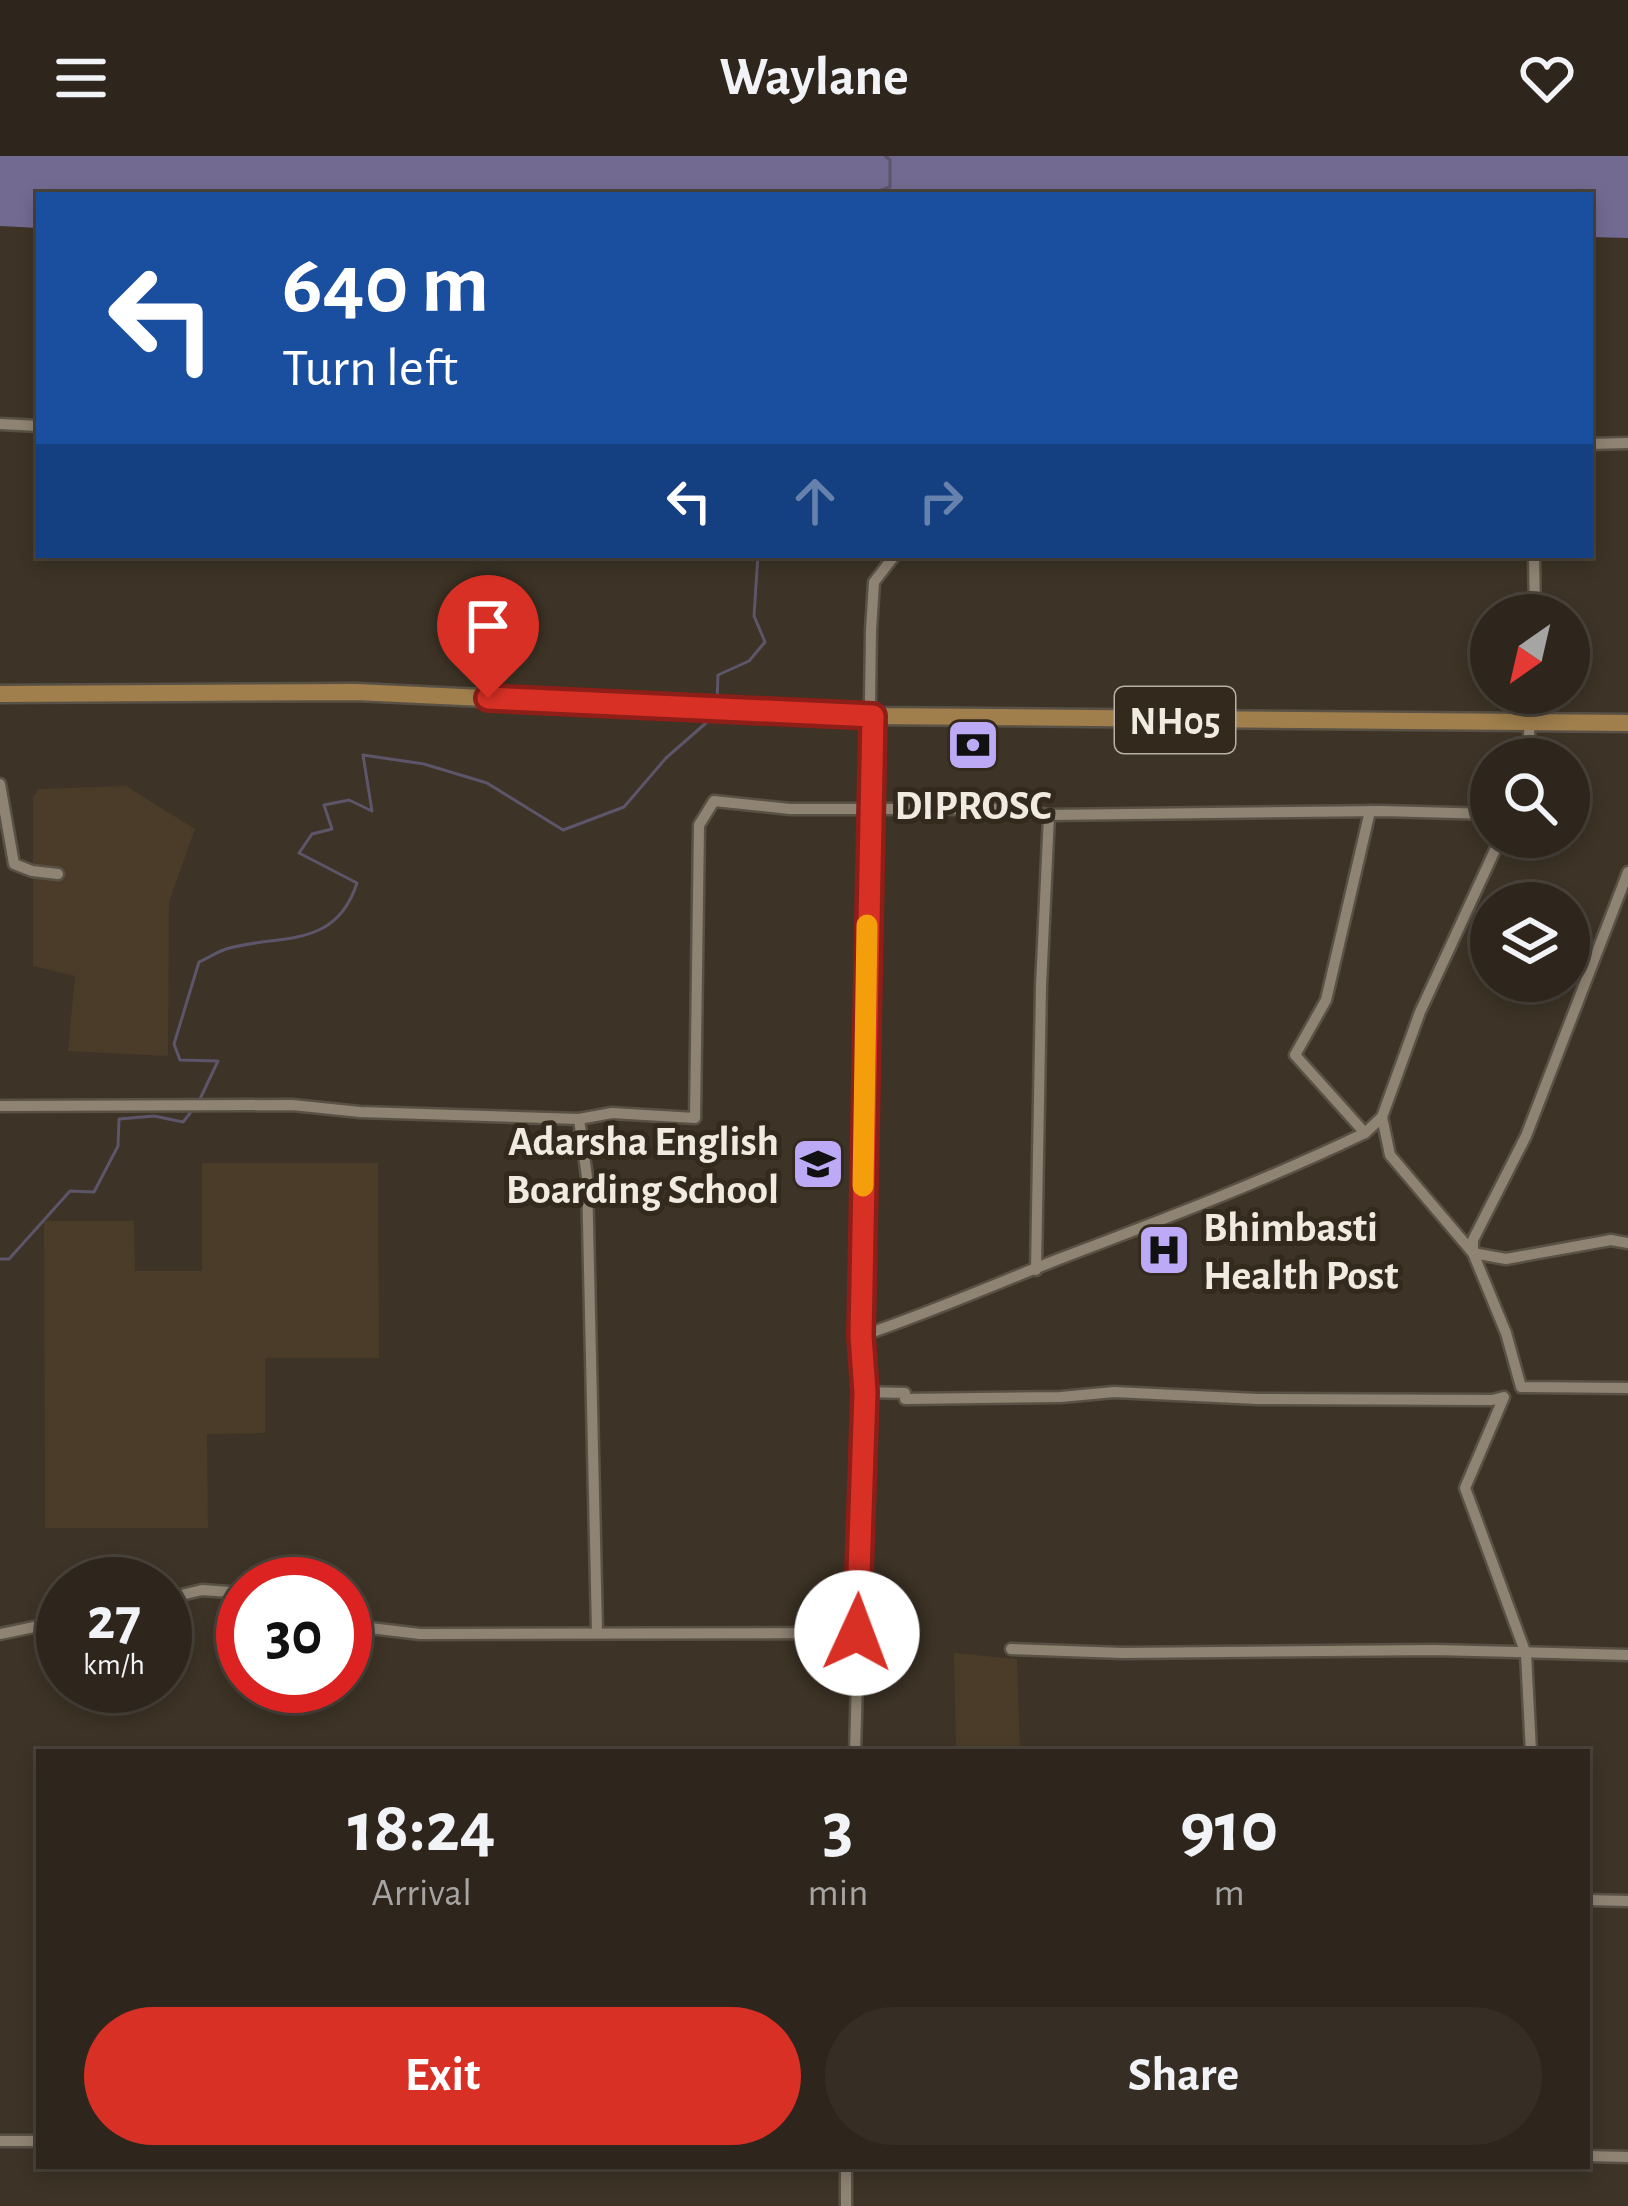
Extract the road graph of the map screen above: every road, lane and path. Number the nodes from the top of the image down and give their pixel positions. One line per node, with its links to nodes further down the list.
1 (0, 424): 2 (street)
2 (36, 426)
3 (1628, 443): 4 (street)
4 (1593, 444)
5 (894, 558): 10 (street)
6 (1534, 558): 7 (street)
7 (1535, 594)
8 (0, 694): 10 (main road, NH05)
9 (1531, 714): 11 (street)
10 (873, 716): 11 (main road, NH05); 15 (street)
11 (1531, 720): 12 (main road, NH05); 13 (street)
12 (1628, 723)
13 (1530, 738)
14 (0, 784): 21 (street)
15 (869, 809): 18 (street); 24 (street); 29 (street)
16 (1370, 812): 17 (street); 18 (street); 25 (street)
17 (1470, 814)
18 (1049, 815): 28 (street)
19 (1491, 858): 23 (street)
20 (1628, 872): 27 (street)
21 (58, 874)
22 (0, 1106): 24 (street)
23 (1382, 1117): 25 (street); 27 (street)
24 (580, 1119): 34 (street)
25 (1365, 1133): 28 (street)
26 (1628, 1243): 27 (street)
27 (1473, 1253): 30 (street)
28 (1036, 1270): 29 (street)
29 (861, 1336): 31 (street)
30 (1628, 1388)
31 (865, 1392): 35 (street); 38 (street)
32 (36, 1627): 36 (street)
33 (372, 1628): 34 (street)
34 (597, 1631): 35 (street)
35 (857, 1633): 40 (street)
36 (0, 1634)
37 (1012, 1649): 38 (street)
38 (1526, 1654): 39 (street); 41 (street)
39 (1628, 1655)
40 (855, 1749)
41 (1531, 1749)
42 (1590, 1900): 43 (street)
43 (1628, 1900)
44 (0, 2141): 45 (street)
45 (36, 2141)
46 (1590, 2156): 47 (street)
47 (1628, 2157)
48 (846, 2169): 49 (street)
49 (846, 2206)

